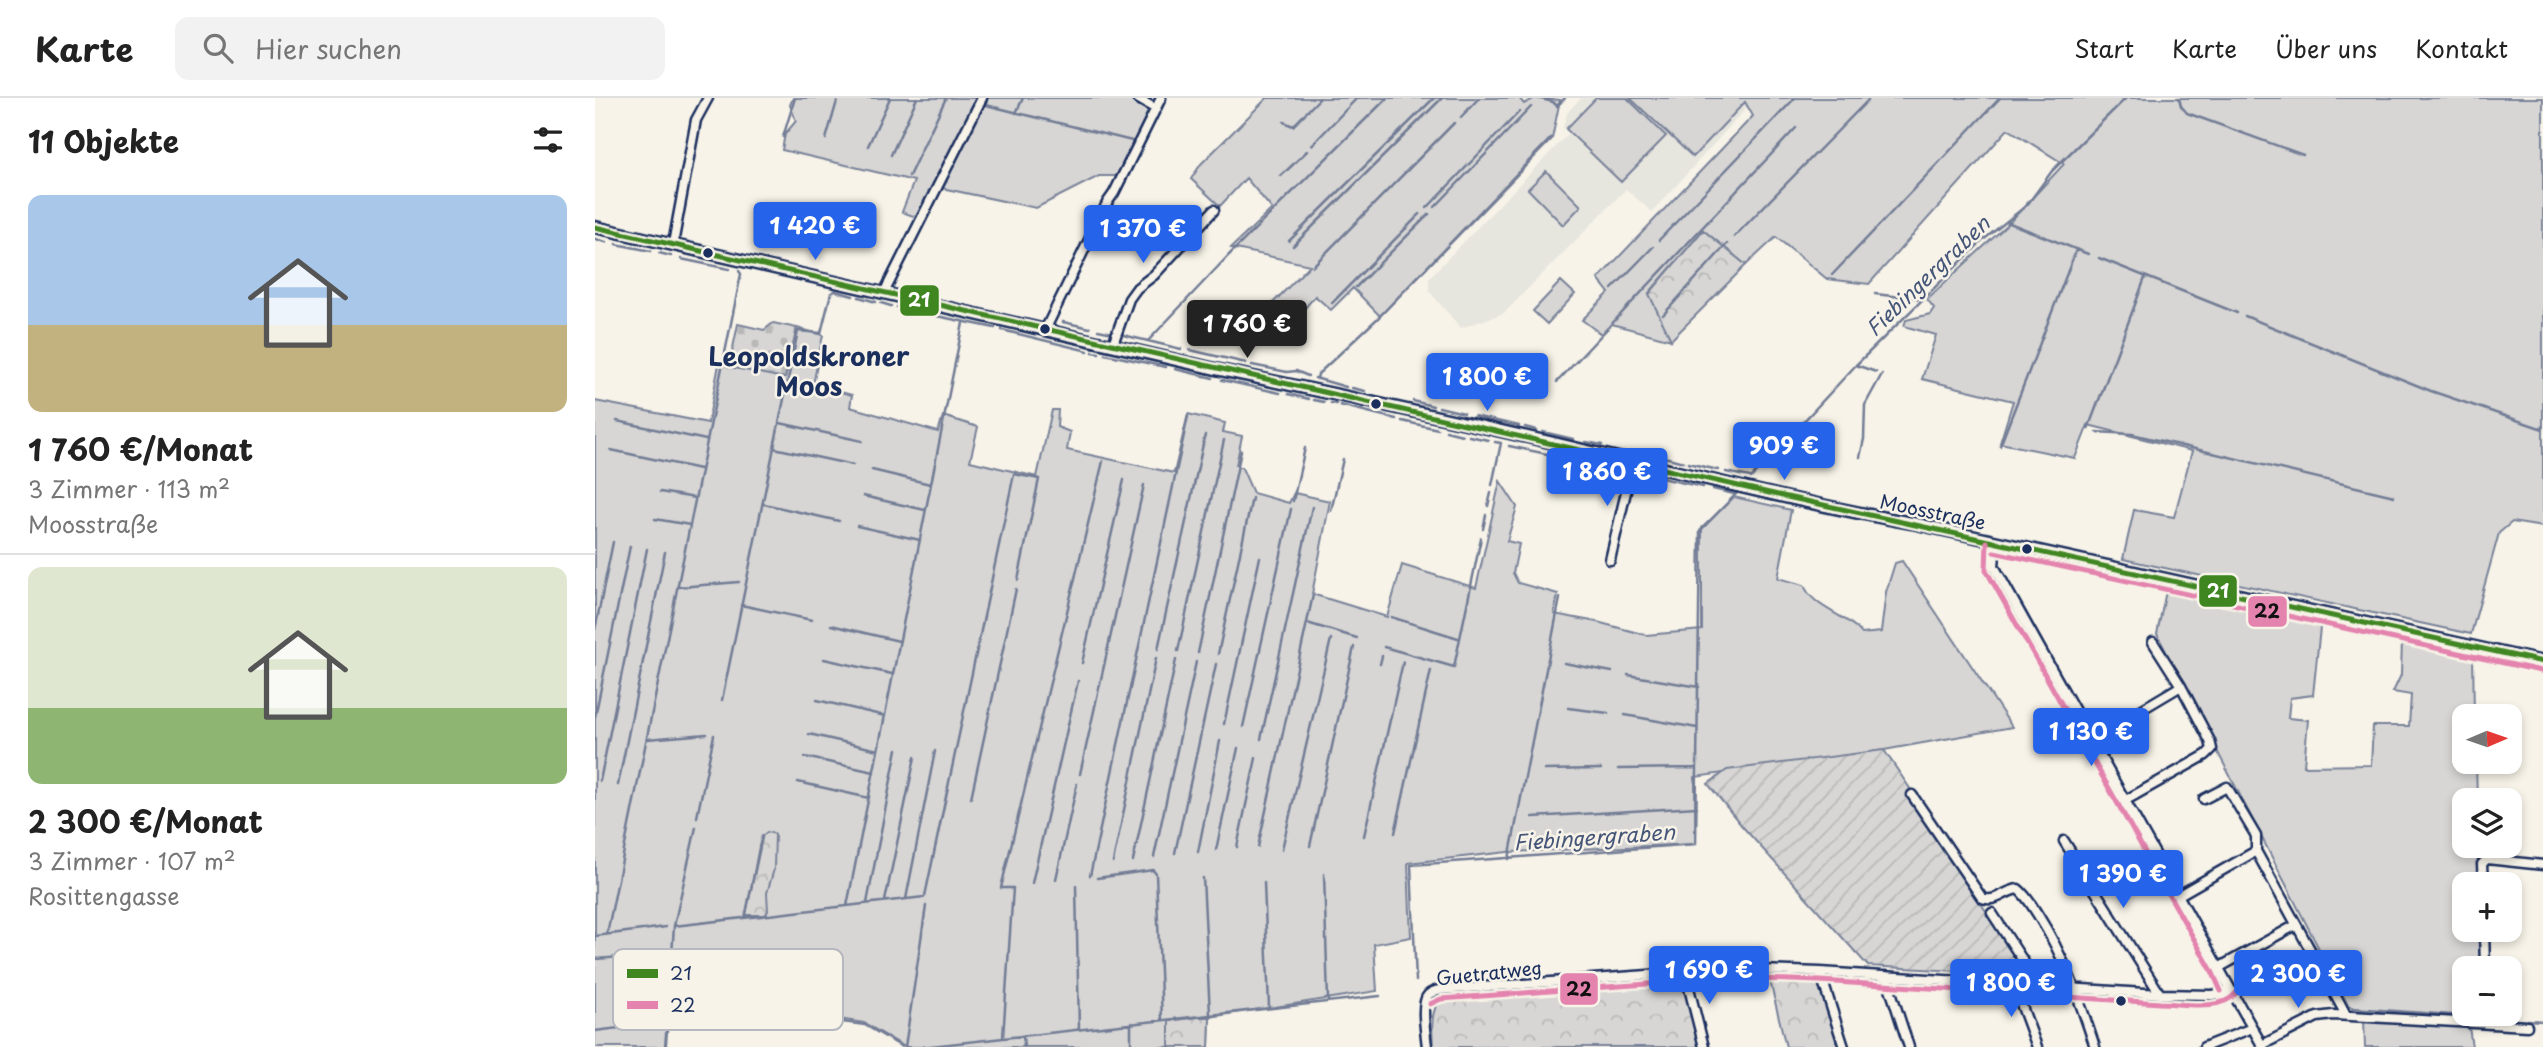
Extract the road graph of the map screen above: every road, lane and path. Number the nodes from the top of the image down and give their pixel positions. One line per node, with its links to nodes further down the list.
1 (709, 98): 8 (street)
2 (982, 98): 9 (street)
3 (1137, 98): 5 (street)
4 (1161, 98): 5 (street)
5 (1156, 109): 10 (street)
6 (1214, 210): 11 (street)
7 (595, 226): 8 (street, Moosstraße)
8 (673, 244): 9 (street, Moosstraße)
9 (884, 293): 10 (street, Moosstraße)
10 (1046, 328): 11 (street, Moosstraße)
11 (1113, 344): 12 (street, Moosstraße)
12 (1633, 462): 13 (street, Moosstraße); 14 (street)
13 (1996, 542): 16 (street, Moosstraße); 21 (street)
14 (1610, 560)
15 (2153, 642): 17 (street)
16 (2543, 662)
17 (2181, 687): 18 (street); 21 (street)
18 (2129, 717)
19 (1912, 795): 35 (street)
20 (2204, 799): 23 (street)
21 (2126, 800): 26 (street)
22 (2064, 841): 37 (street)
23 (2256, 851): 26 (street); 28 (street)
24 (2543, 865): 25 (street)
25 (2482, 872)
26 (2179, 895): 29 (street)
27 (1992, 913): 34 (street)
28 (2296, 925): 29 (street); 38 (street)
29 (2220, 967): 36 (street)
30 (1685, 972): 31 (street, Guetratweg); 44 (street, Guetratweg); 45 (street)
31 (1820, 972): 32 (street, Guetratweg); 46 (street)
32 (1886, 976): 33 (street, Guetratweg); 47 (street)
33 (2017, 984): 34 (street, Guetratweg); 48 (street)
34 (2030, 985): 35 (street, Guetratweg)
35 (2075, 989): 37 (street, Guetratweg); 49 (street)
36 (2229, 989): 37 (street, Guetratweg); 42 (street)
37 (2159, 994)
38 (2346, 1015): 39 (street); 43 (street)
39 (2452, 1022)
40 (2522, 1026): 41 (street)
41 (2527, 1026)
42 (2252, 1028): 43 (street); 50 (street)
43 (2262, 1046)
44 (1427, 1047)
45 (1704, 1047)
46 (1844, 1047)
47 (1909, 1047)
48 (2037, 1047)
49 (2095, 1047)
50 (2204, 1047)

